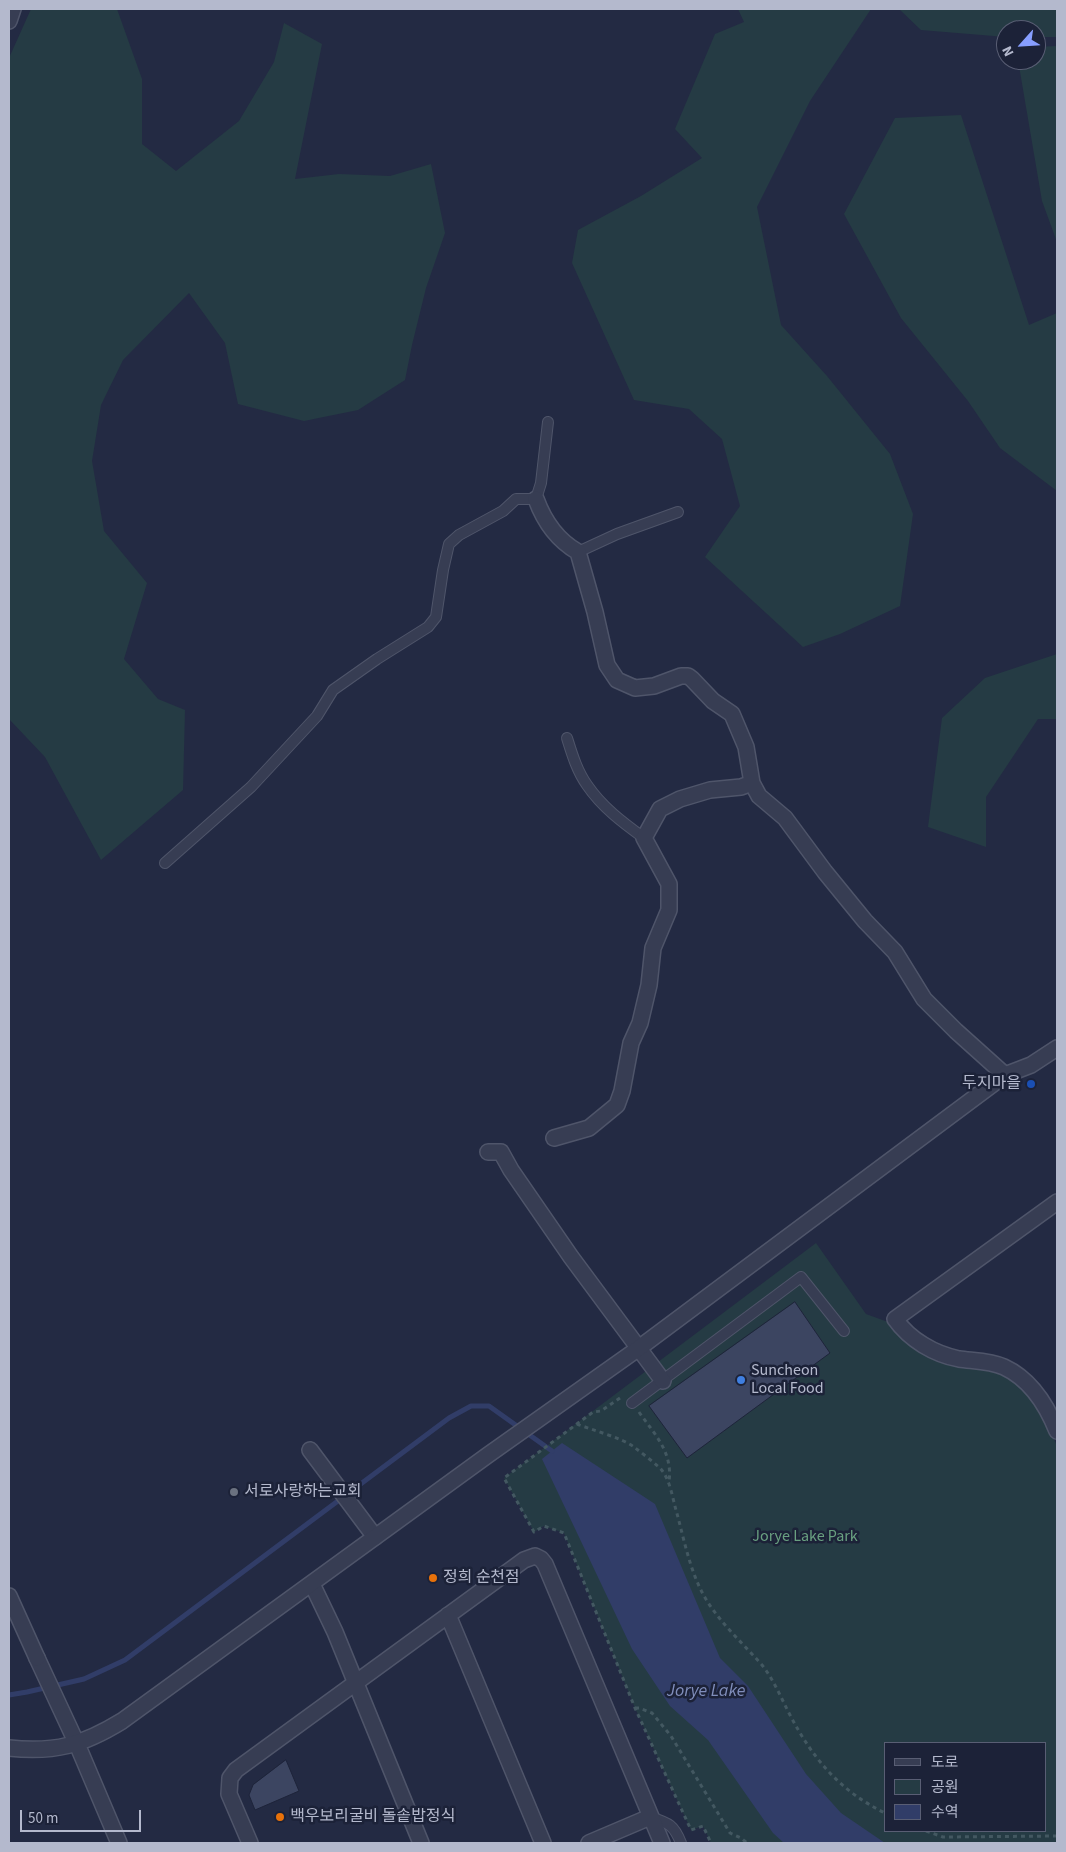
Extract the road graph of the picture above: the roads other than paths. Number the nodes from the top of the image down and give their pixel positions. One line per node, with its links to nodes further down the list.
1 (14, 9): 2 (street)
2 (9, 21)
3 (548, 422): 4 (lane)
4 (536, 499): 6 (street); 10 (lane)
5 (678, 512): 6 (lane)
6 (578, 552): 8 (street)
7 (567, 738): 9 (lane)
8 (752, 783): 9 (street); 12 (street)
9 (644, 838): 13 (street)
10 (165, 863)
11 (1057, 1048): 12 (street)
12 (1005, 1075): 17 (street)
13 (554, 1138)
14 (488, 1152): 17 (street)
15 (1057, 1202): 20 (street)
16 (844, 1331): 18 (lane)
17 (639, 1348): 18 (street); 22 (street)
18 (663, 1381): 19 (lane)
19 (632, 1403)
20 (1057, 1431)
21 (310, 1450): 22 (street)
22 (374, 1537): 23 (street)
23 (312, 1584): 26 (street); 27 (street)
24 (9, 1596): 27 (street)
25 (448, 1615): 26 (street); 29 (street); 33 (street)
26 (355, 1683): 31 (street); 32 (street)
27 (77, 1744): 28 (street); 30 (street)
28 (9, 1748)
29 (650, 1817): 34 (street); 35 (street); 36 (lane)
30 (119, 1843)
31 (250, 1843)
32 (421, 1843)
33 (543, 1843)
34 (589, 1843)
35 (662, 1843)
36 (681, 1843)

